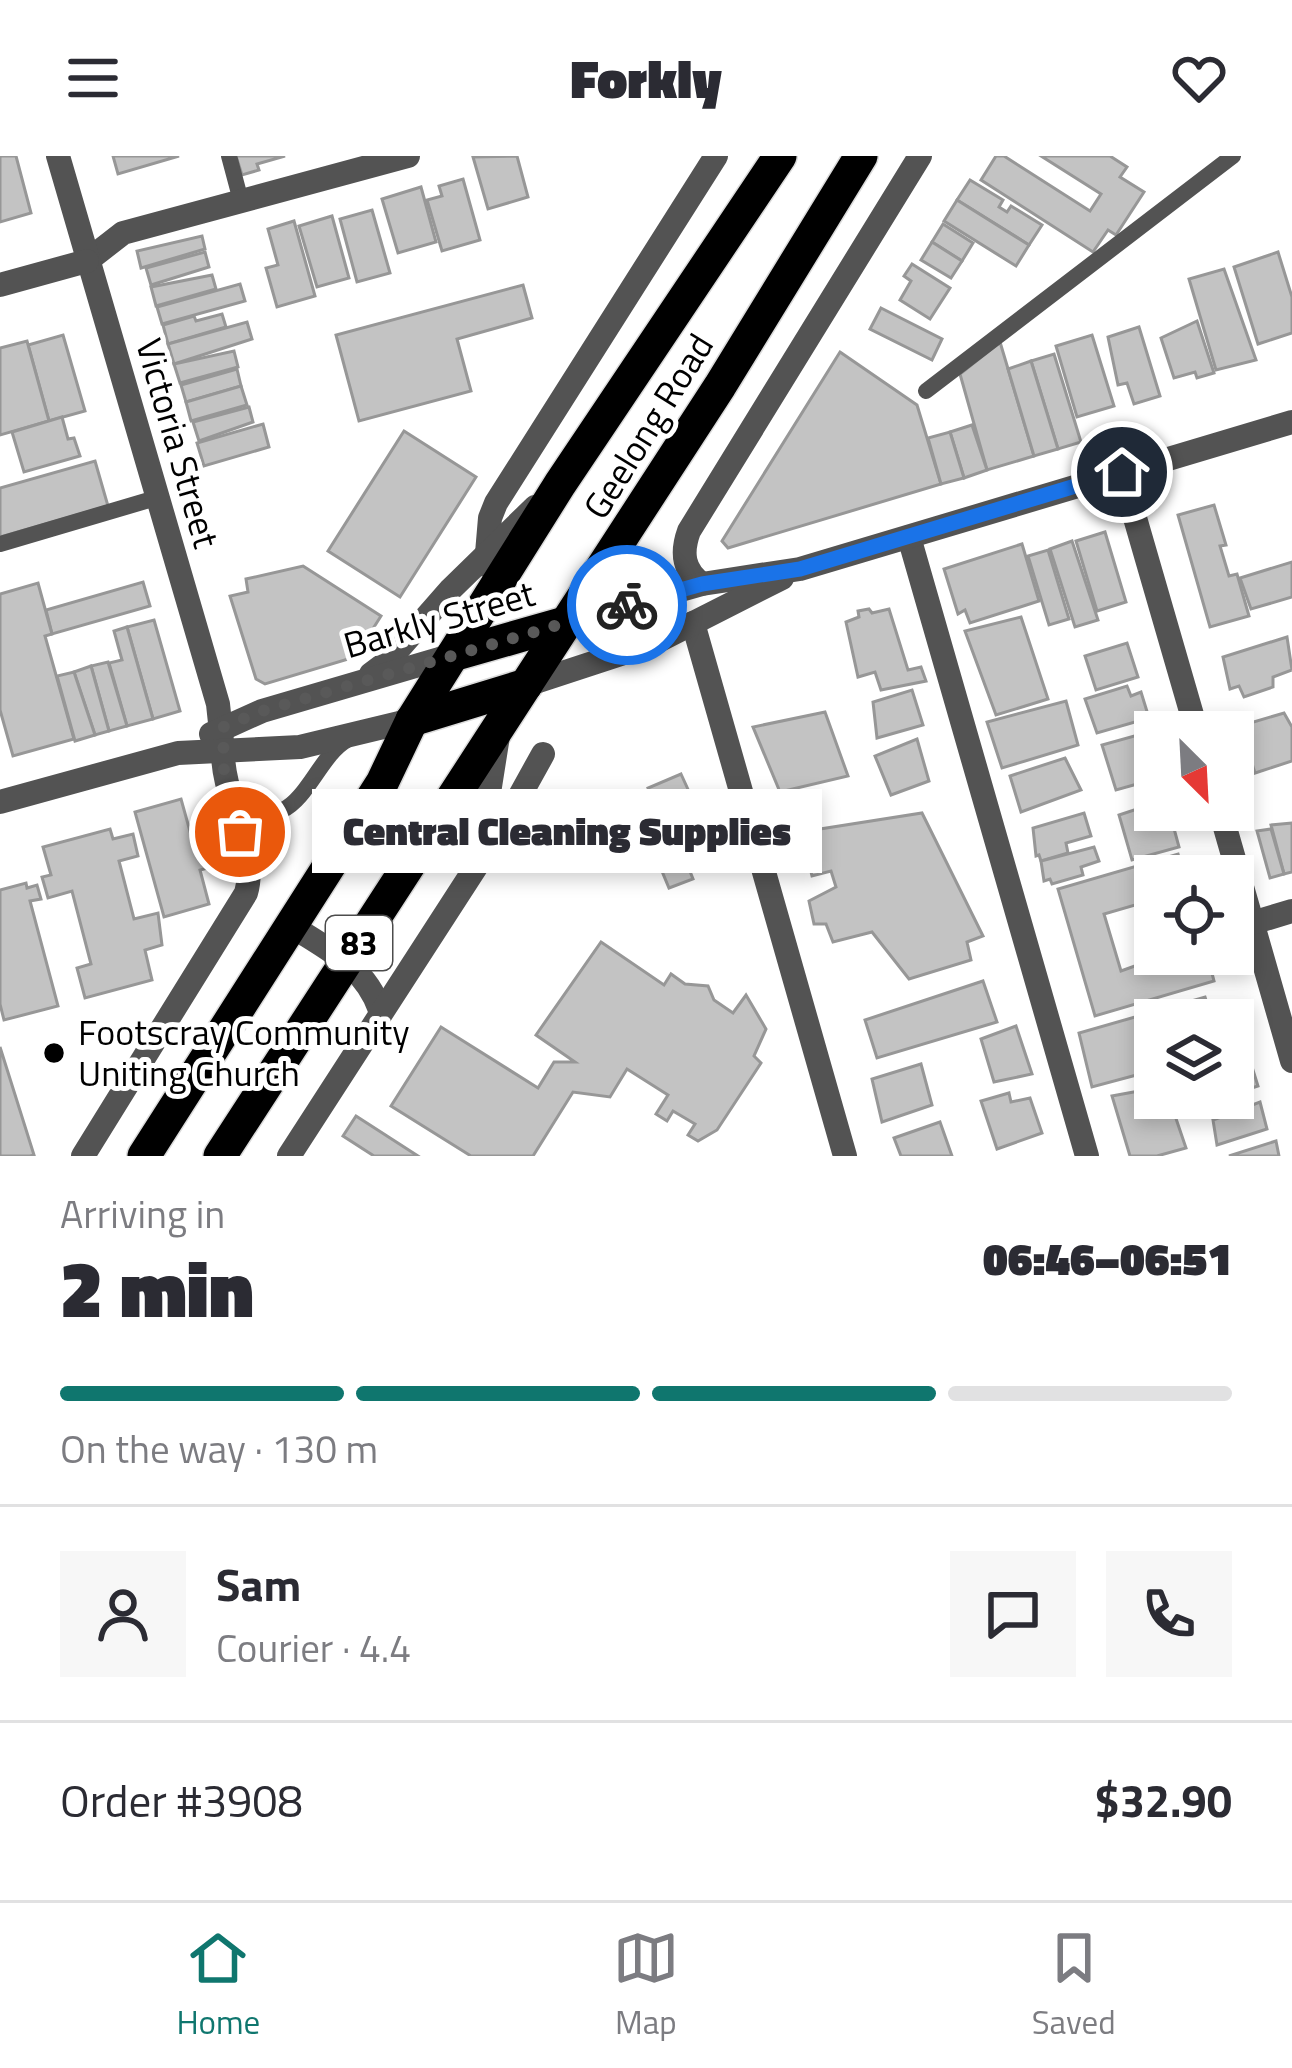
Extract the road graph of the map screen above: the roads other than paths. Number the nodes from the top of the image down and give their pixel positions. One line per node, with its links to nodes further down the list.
1 (58, 156): 10 (street, Victoria Street)
2 (229, 156): 9 (lane)
3 (408, 156): 9 (street)
4 (716, 156): 19 (street, Geelong Road)
5 (780, 156): 15 (highway, Geelong Road / 83)
6 (860, 156): 23 (highway, Geelong Road / 83)
7 (920, 156): 21 (street)
8 (1233, 156): 12 (lane)
9 (241, 201): 10 (street)
10 (87, 261): 11 (street); 16 (street, Victoria Street)
11 (0, 285)
12 (926, 391)
13 (1292, 422): 14 (street, Barkly Street)
14 (1122, 472): 17 (street, Barkly Street); 28 (street)
15 (560, 484): 19 (street); 22 (highway, Geelong Road / 83)
16 (156, 498): 18 (lane); 32 (street, Victoria Street)
17 (909, 537): 20 (street, Barkly Street); 49 (street)
18 (0, 544)
19 (487, 554): 22 (street, Geelong Road); 26 (street)
20 (800, 569): 21 (street, Barkly Street); 24 (street, Barkly Street)
21 (702, 584): 23 (street, Barkly Street)
22 (482, 610): 25 (highway, Geelong Road / 83)
23 (568, 622): 25 (highway, Barkly Street); 27 (highway, Geelong Road / 83)
24 (693, 623): 27 (street, Barkly Street); 48 (street)
25 (453, 656): 26 (street, Barkly Street); 29 (highway, Geelong Road / 83)
26 (353, 684): 32 (street, Barkly Street)
27 (526, 685): 29 (highway, Barkly Street); 30 (highway, Geelong Road / 83)
28 (1191, 711)
29 (412, 720): 31 (street, Barkly Street); 39 (highway, Geelong Road / 83)
30 (499, 730): 36 (street); 41 (highway, Geelong Road / 83)
31 (353, 736): 32 (street, Barkly Street); 34 (lane)
32 (223, 739): 34 (street, Victoria Street); 35 (street, Barkly Street)
33 (543, 754): 36 (street)
34 (228, 790): 44 (street, Victoria Street)
35 (0, 802)
36 (478, 864): 42 (street)
37 (1292, 910): 38 (street)
38 (1254, 921)
39 (290, 926): 41 (street); 45 (highway, Geelong Road / 83)
40 (1254, 929): 43 (street)
41 (347, 961): 42 (street); 46 (highway, Geelong Road / 83)
42 (380, 1010): 47 (street)
43 (1292, 1061)
44 (83, 1156)
45 (144, 1156)
46 (220, 1156)
47 (289, 1156)
48 (845, 1156)
49 (1087, 1156)

